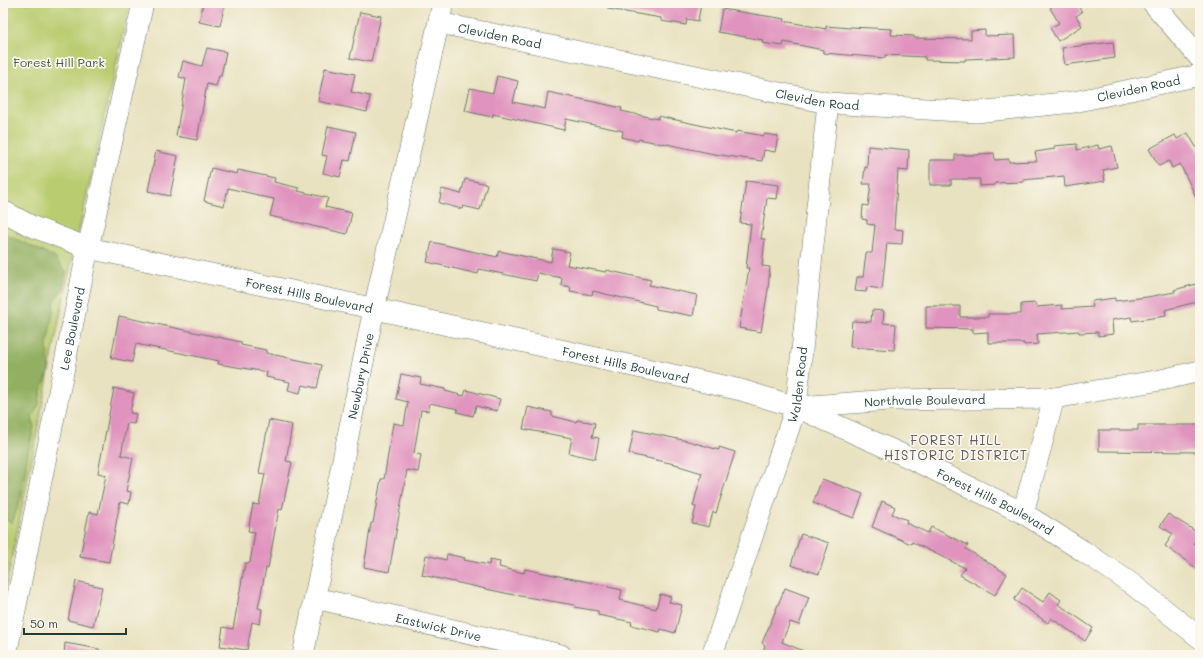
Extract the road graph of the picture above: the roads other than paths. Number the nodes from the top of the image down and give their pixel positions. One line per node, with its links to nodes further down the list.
1 (143, 3): 8 (street, Lee Boulevard)
2 (1153, 3): 4 (street)
3 (441, 13): 6 (street, Cleviden Road); 9 (street, Newbury Drive)
4 (1200, 58)
5 (1200, 75): 6 (street, Cleviden Road)
6 (828, 103): 12 (street, Walden Road)
7 (3, 211): 8 (street, Forest Hills Boulevard)
8 (88, 248): 9 (street, Forest Hills Boulevard); 16 (street, Lee Boulevard)
9 (374, 309): 12 (street, Forest Hills Boulevard); 14 (street, Newbury Drive)
10 (1200, 371): 11 (street, Northvale Boulevard)
11 (1054, 398): 12 (street, Northvale Boulevard); 13 (street)
12 (796, 407): 13 (street, Forest Hills Boulevard); 19 (street, Walden Road)
13 (1023, 513): 15 (street, Forest Hills Boulevard)
14 (315, 598): 17 (street, Newbury Drive); 18 (street, Eastwick Drive)
15 (1200, 638)
16 (6, 655)
17 (303, 655)
18 (562, 655)
19 (712, 655)

